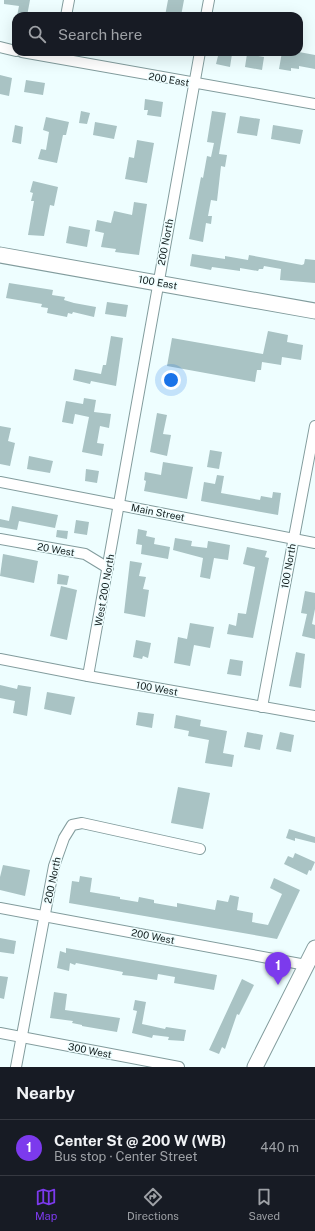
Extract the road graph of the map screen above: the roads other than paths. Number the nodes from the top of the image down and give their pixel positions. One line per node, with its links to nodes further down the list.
1 (69, 0): 3 (street)
2 (209, 0): 4 (street)
3 (67, 12)
4 (207, 12)
5 (0, 47): 6 (street)
6 (12, 50)
7 (59, 56): 9 (street, 200 East)
8 (199, 56): 9 (street, 200 North)
9 (194, 83): 10 (street, 200 East); 12 (street, 200 North)
10 (315, 104)
11 (0, 255): 12 (main road, 100 East)
12 (158, 282): 13 (main road, 100 East); 16 (street, 200 North)
13 (315, 310)
14 (315, 426): 18 (street, 100 North)
15 (0, 482): 16 (street, Main Street)
16 (119, 504): 18 (street, Main Street); 20 (street, West 200 North)
17 (0, 539): 20 (street, 20 West)
18 (293, 539): 19 (street, Main Street); 23 (street, 100 North)
19 (315, 543)
20 (108, 568): 22 (street, West 200 North)
21 (0, 659): 22 (street, 100 West)
22 (88, 676): 23 (street, 100 West)
23 (262, 706): 24 (street, 100 West)
24 (315, 716)
25 (200, 849): 27 (street, 200 North)
26 (0, 908): 27 (street, 200 West)
27 (45, 916): 29 (street, 200 West); 31 (street, 200 North)
28 (315, 948): 29 (main road)
29 (306, 965): 34 (main road)
30 (0, 1033): 31 (street, 300 West)
31 (21, 1037): 32 (street, 200 North); 33 (street, 300 West)
32 (16, 1067)
33 (179, 1067)
34 (255, 1067)

